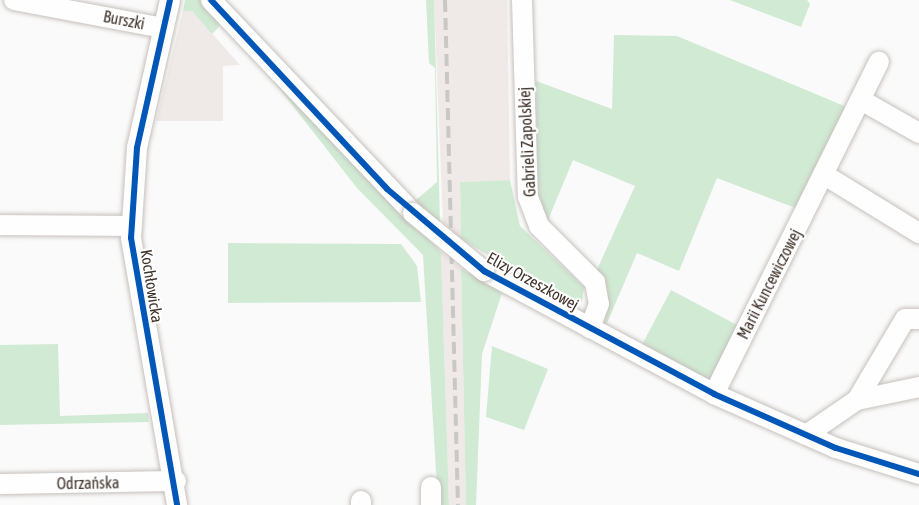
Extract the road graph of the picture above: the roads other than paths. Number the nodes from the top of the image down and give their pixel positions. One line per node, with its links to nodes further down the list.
1 (14, 0): 5 (street, Burszki)
2 (170, 0): 5 (street, Kochłowicka)
3 (211, 0): 14 (street, Elizy Orzeszkowej, bridge)
4 (522, 0): 14 (street, Gabrieli Zapolskiej)
5 (163, 28): 11 (street, Kochłowicka)
6 (879, 62): 7 (street, Marii Kuncewiczowej)
7 (861, 100): 8 (street); 9 (street, Marii Kuncewiczowej)
8 (919, 133)
9 (824, 174): 12 (street); 16 (street, Marii Kuncewiczowej)
10 (0, 225): 11 (street)
11 (131, 226): 20 (street, Kochłowicka)
12 (919, 233)
13 (919, 319): 17 (street)
14 (590, 328): 16 (street, Elizy Orzeszkowej)
15 (919, 387): 17 (street)
16 (714, 394): 18 (street, Elizy Orzeszkowej)
17 (857, 400): 18 (street)
18 (806, 435): 19 (street, Elizy Orzeszkowej)
19 (919, 474)
20 (176, 481): 21 (street, Odrzańska); 22 (street, Kochłowicka)
21 (0, 484)
22 (177, 505)

